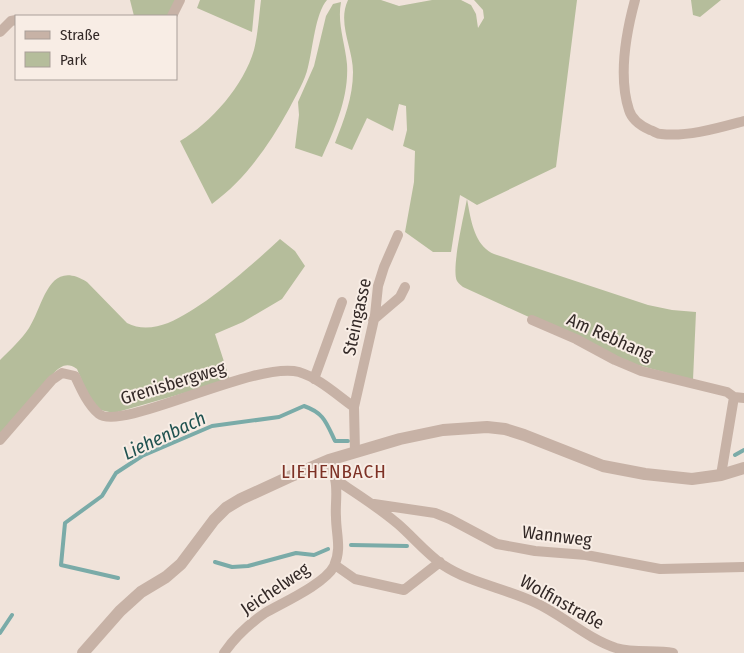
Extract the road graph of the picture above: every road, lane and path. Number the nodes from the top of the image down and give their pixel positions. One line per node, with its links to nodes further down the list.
1 (180, 0): 3 (street)
2 (635, 0): 6 (street)
3 (172, 15)
4 (15, 20): 5 (street)
5 (0, 32)
6 (744, 121)
7 (398, 235): 10 (street, Steingasse)
8 (405, 287): 10 (street)
9 (342, 302): 12 (street)
10 (373, 320): 14 (street, Steingasse)
11 (532, 320): 13 (street, Am Rebhang)
12 (314, 379): 14 (street, Grenisbergweg); 15 (street, Grenisbergweg)
13 (739, 397): 19 (street, Am Rebhang)
14 (354, 407): 16 (street)
15 (0, 440)
16 (355, 452): 17 (street); 19 (street)
17 (329, 460): 20 (street, Jeichelweg); 25 (street)
18 (744, 468): 19 (street)
19 (721, 475)
20 (336, 480): 21 (street, Wolfinstraße); 23 (street, Jeichelweg)
21 (372, 504): 22 (street, Wolfinstraße); 24 (street, Wannweg)
22 (440, 562): 23 (street); 27 (street, Wolfinstraße)
23 (335, 565): 26 (street, Jeichelweg)
24 (744, 567)
25 (83, 653)
26 (224, 653)
27 (673, 653)

